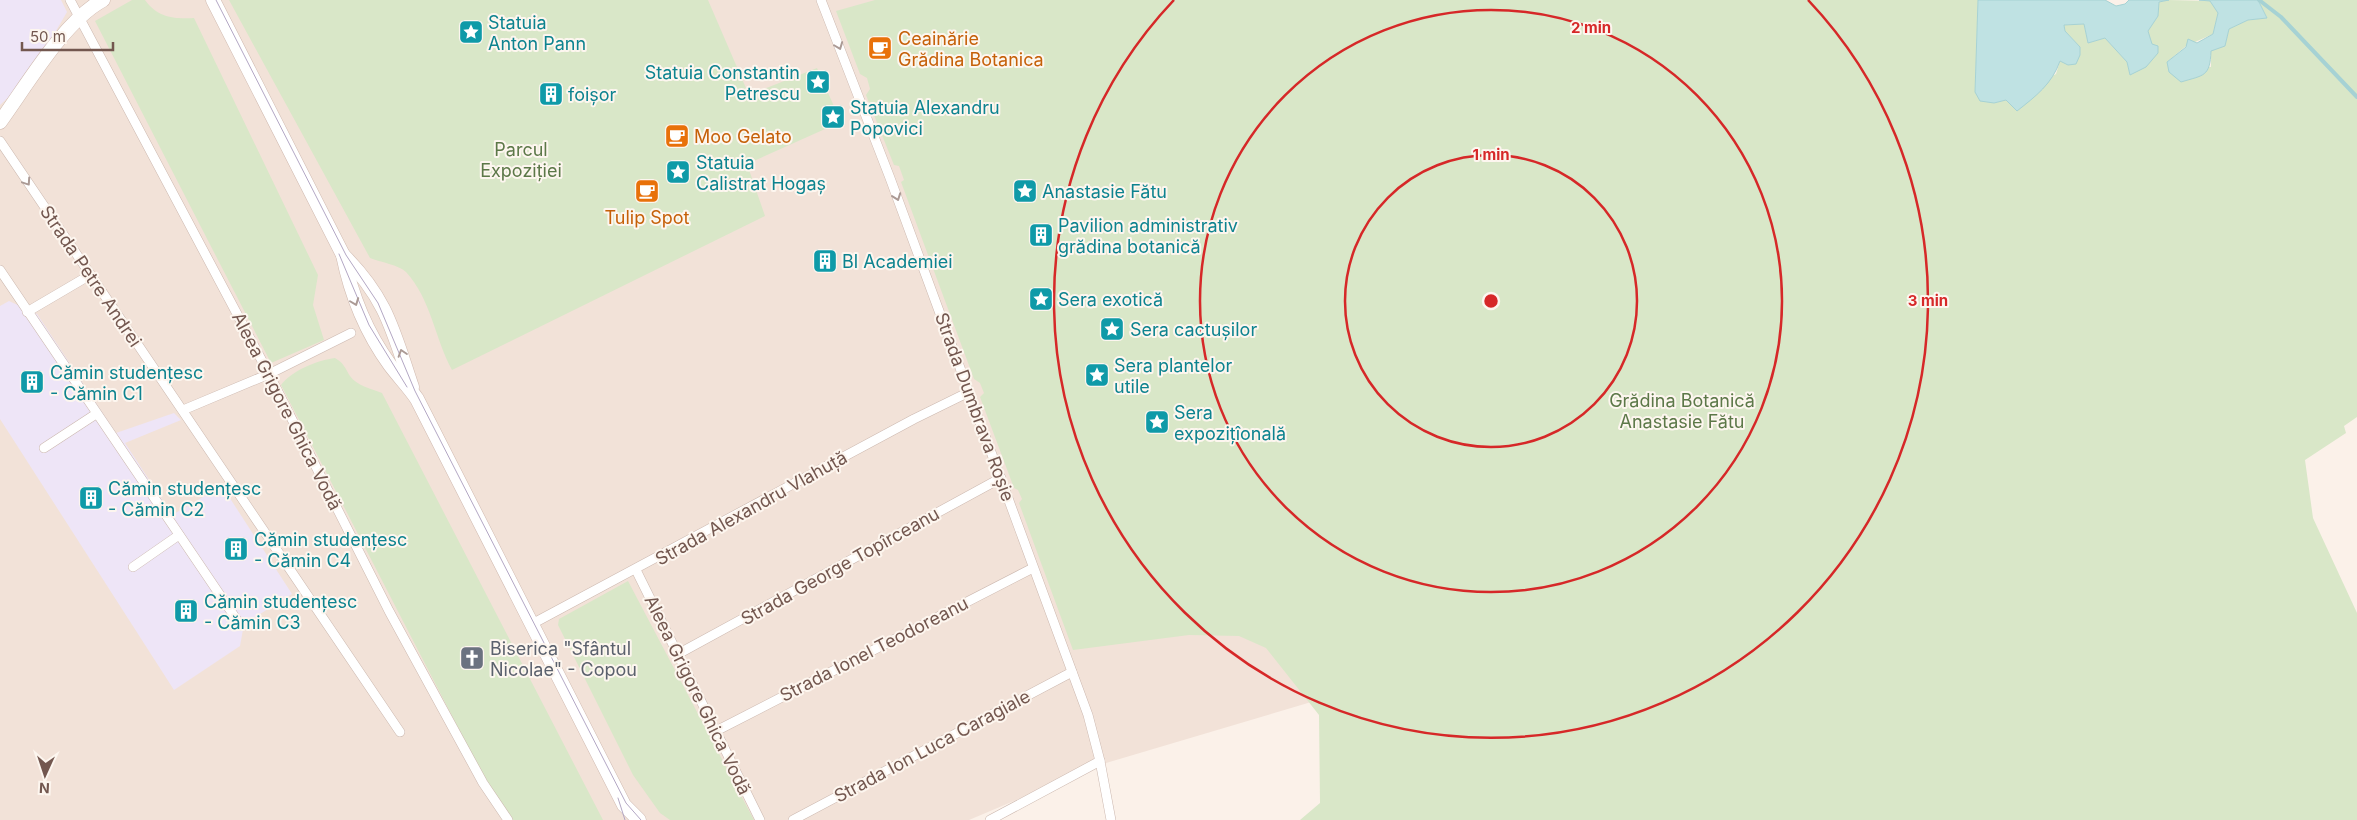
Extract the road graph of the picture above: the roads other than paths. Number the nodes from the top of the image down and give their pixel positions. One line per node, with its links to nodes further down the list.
1 (70, 0): 5 (street, Aleea Grigore Ghica Vodă)
2 (103, 0): 5 (main road)
3 (213, 0): 8 (main road)
4 (821, 0): 14 (street, Strada Dumbrava Roșie, one-way to 14)
5 (78, 17): 6 (main road); 13 (street, Aleea Grigore Ghica Vodă)
6 (0, 122)
7 (0, 141): 10 (street, Strada Petre Andrei, one-way to 10)
8 (343, 255): 15 (main road, one-way to 8); 15 (main road, one-way to 15)
9 (0, 270): 11 (street)
10 (90, 275): 11 (street); 16 (street, Strada Petre Andrei)
11 (27, 312): 17 (street)
12 (351, 333): 13 (street)
13 (269, 374): 16 (street); 32 (street, Aleea Grigore Ghica Vodă)
14 (969, 392): 19 (street, Strada Dumbrava Roșie); 23 (street, Strada Alexandru Vlahuță)
15 (417, 400): 24 (main road)
16 (183, 410): 29 (street, Strada Petre Andrei)
17 (96, 414): 18 (street); 20 (street)
18 (44, 448)
19 (1001, 478): 22 (street, Strada Dumbrava Roșie); 26 (street, Strada George Topîrceanu)
20 (179, 535): 21 (street); 25 (street)
21 (133, 567)
22 (1033, 568): 27 (street, Strada Dumbrava Roșie); 28 (street, Strada Ionel Teodoreanu)
23 (636, 570): 24 (street, Strada Alexandru Vlahuță); 26 (street, Aleea Grigore Ghica Vodă)
24 (532, 624): 31 (main road)
25 (241, 626)
26 (678, 654): 28 (street, Aleea Grigore Ghica Vodă)
27 (1072, 672): 30 (street, Strada Dumbrava Roșie); 36 (street, Strada Ion Luca Caragiale)
28 (716, 731): 35 (street, Aleea Grigore Ghica Vodă)
29 (400, 732)
30 (1100, 761): 37 (street); 38 (street, Strada Dumbrava Roșie)
31 (624, 805): 33 (main road); 34 (main road)
32 (508, 820)
33 (626, 820)
34 (639, 820)
35 (760, 820)
36 (793, 820)
37 (990, 820)
38 (1111, 820)

